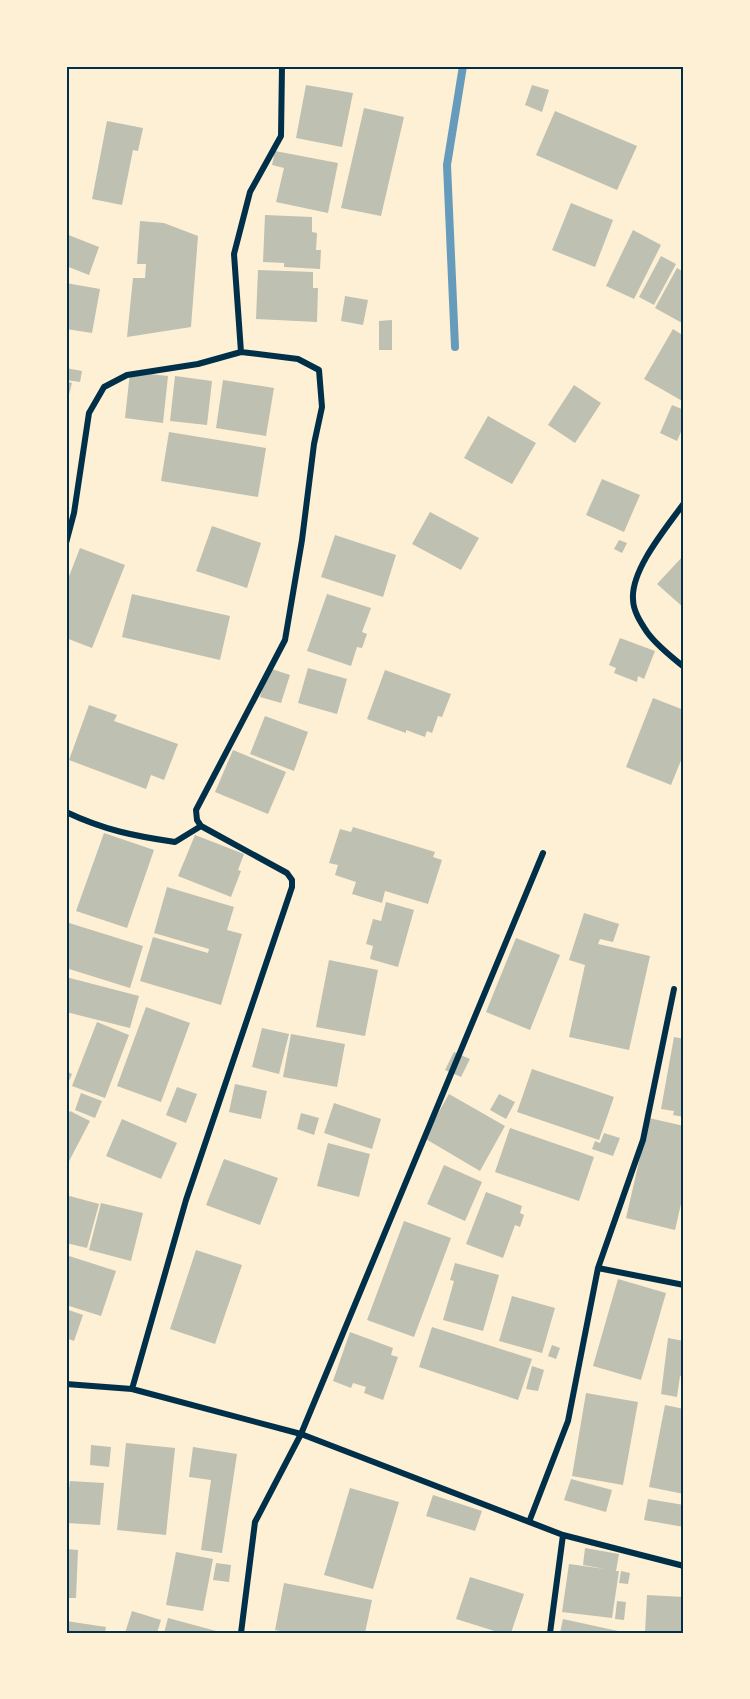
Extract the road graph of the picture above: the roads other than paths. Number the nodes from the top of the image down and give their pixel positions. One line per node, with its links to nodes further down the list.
1 (282, 66): 2 (street)
2 (241, 352): 4 (street); 7 (street)
3 (684, 503): 5 (street)
4 (66, 543)
5 (684, 667)
6 (66, 812): 7 (street)
7 (201, 826): 13 (street)
8 (543, 853): 14 (street)
9 (674, 989): 10 (street)
10 (598, 1268): 11 (street); 15 (street)
11 (684, 1285)
12 (66, 1384): 13 (street)
13 (132, 1389): 14 (street)
14 (301, 1434): 15 (street); 18 (street)
15 (529, 1522): 16 (street)
16 (562, 1535): 17 (street); 19 (street)
17 (684, 1566)
18 (241, 1633)
19 (550, 1633)

